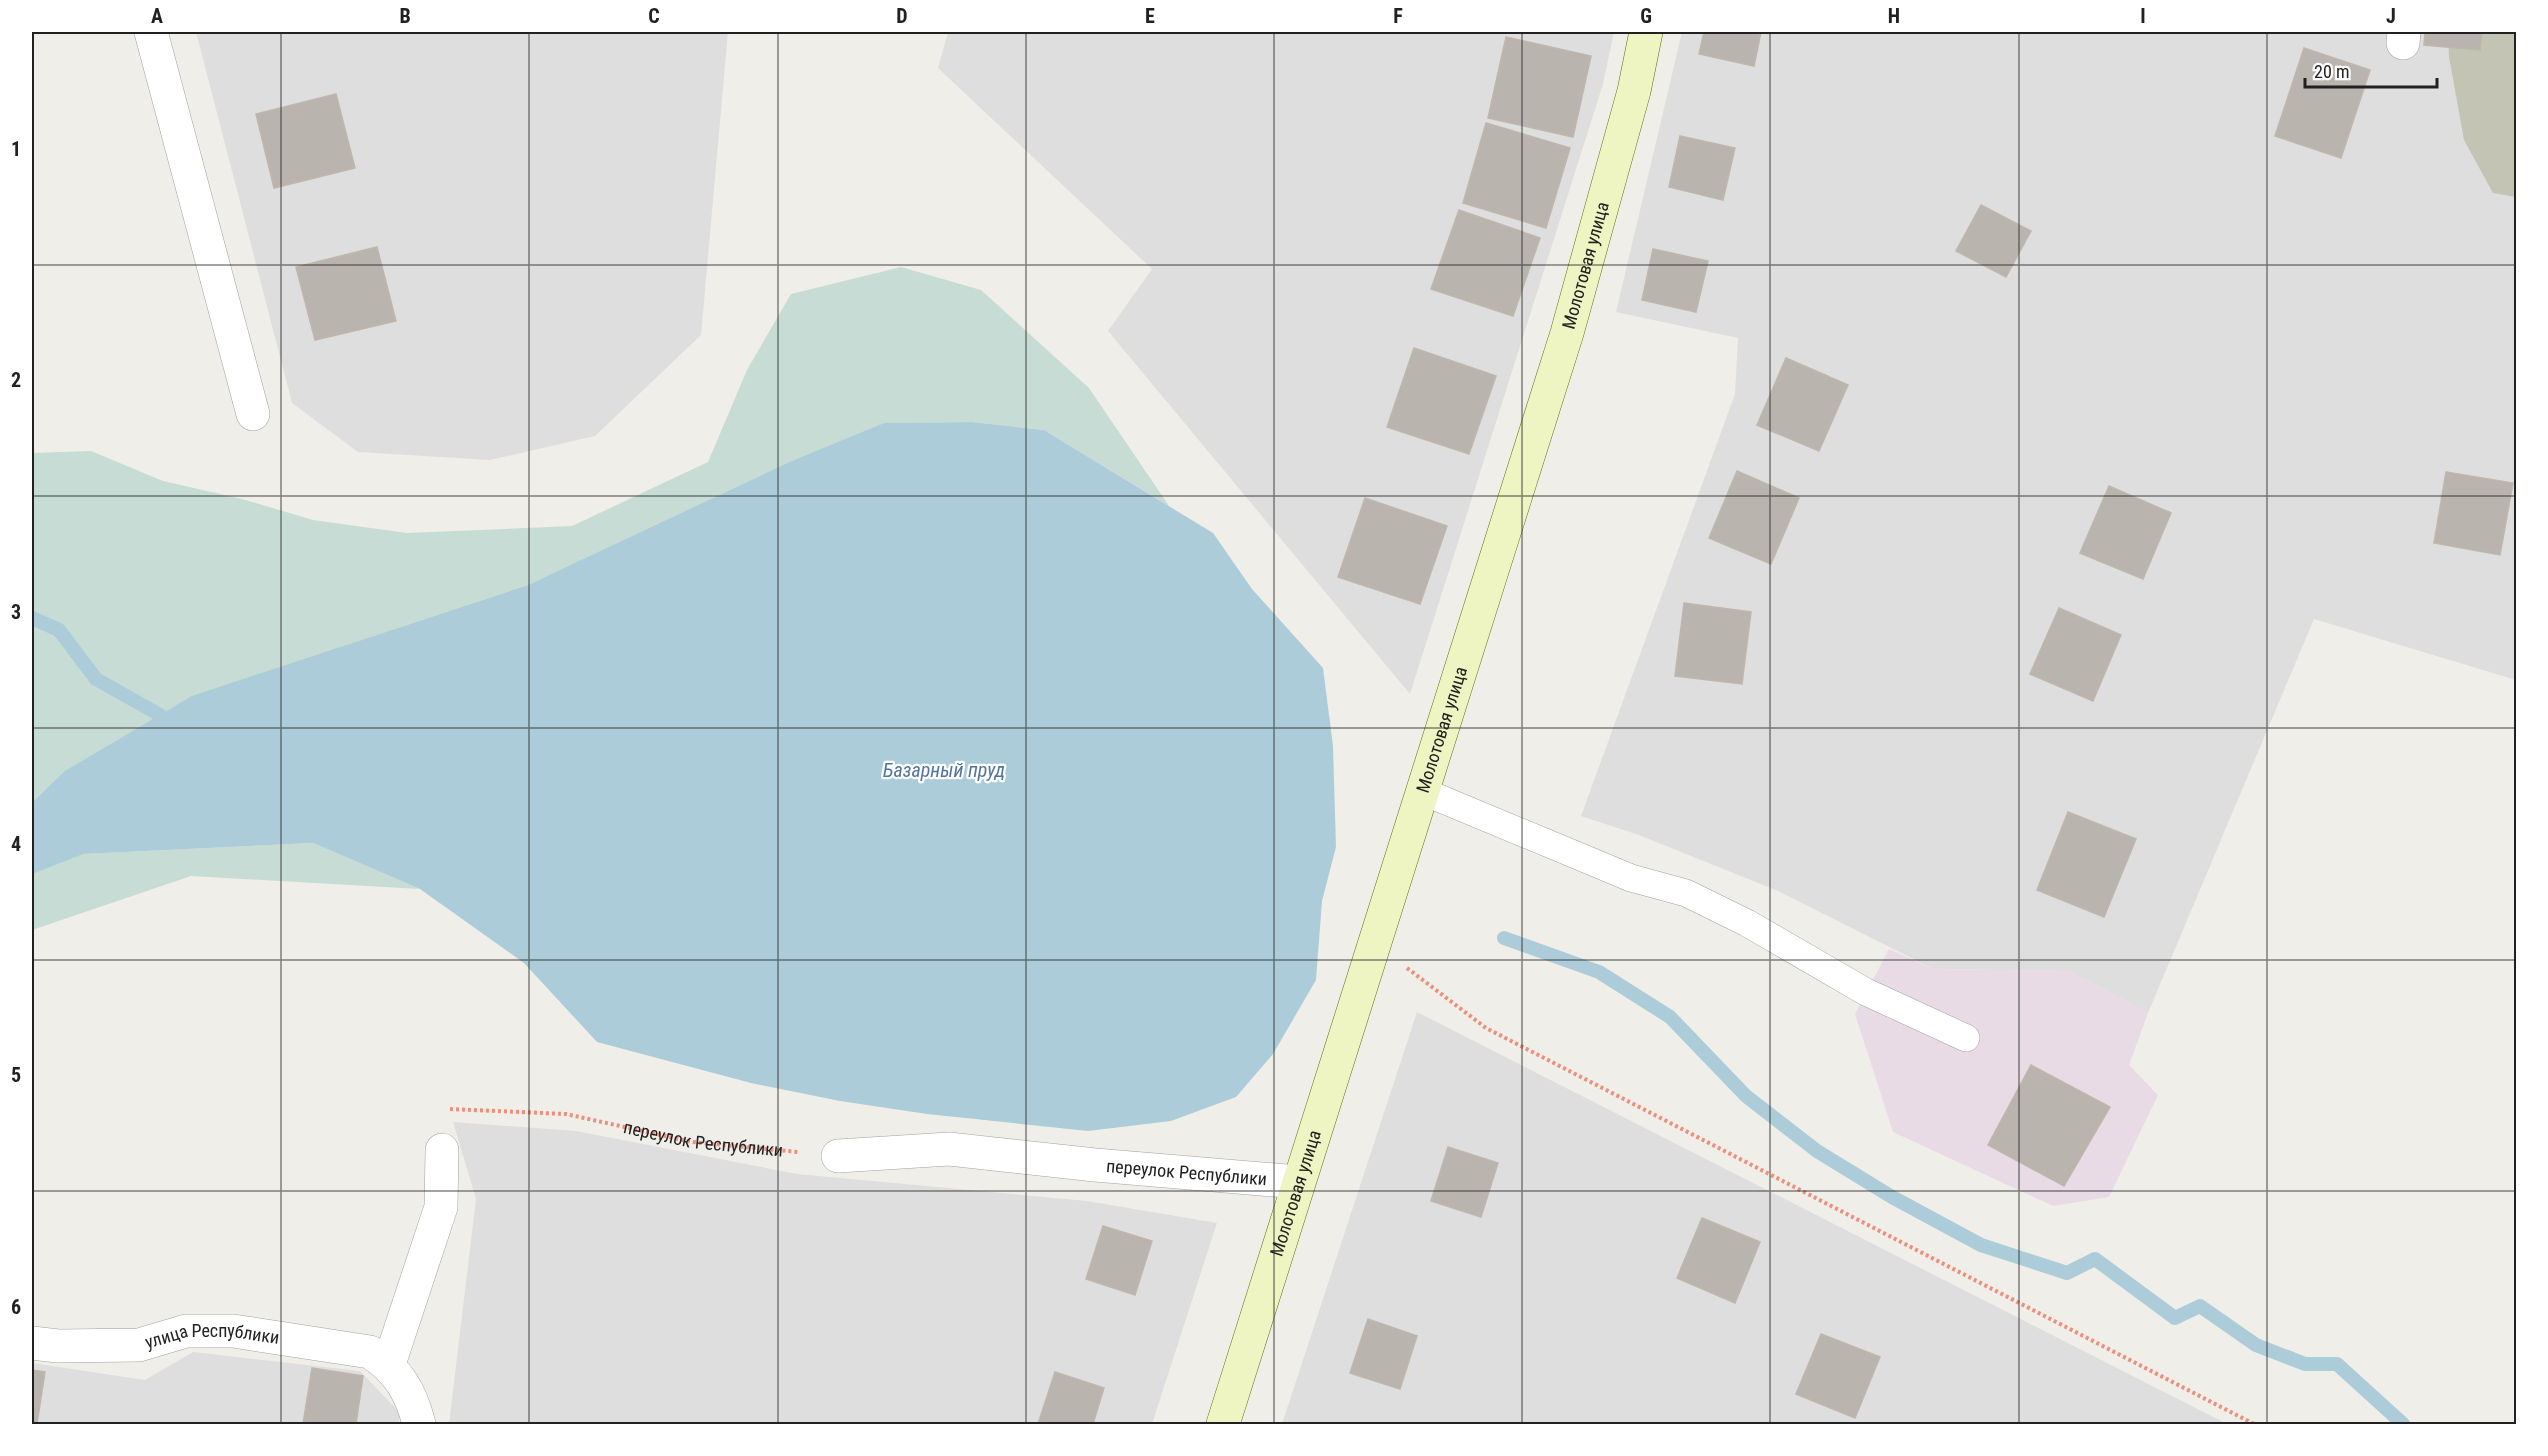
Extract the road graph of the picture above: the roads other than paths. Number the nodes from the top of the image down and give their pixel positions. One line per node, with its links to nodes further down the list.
1 (150, 32): 3 (street)
2 (1646, 32): 4 (street, Молотовая улица)
3 (253, 414)
4 (1422, 791): 5 (lane); 8 (street, Молотовая улица)
5 (1966, 1038)
6 (442, 1150): 10 (street)
7 (838, 1156): 8 (street, переулок Республики)
8 (1298, 1182): 12 (street, Молотовая улица)
9 (32, 1343): 10 (street, улица Республики)
10 (389, 1364): 11 (street)
11 (419, 1425)
12 (1223, 1425)

